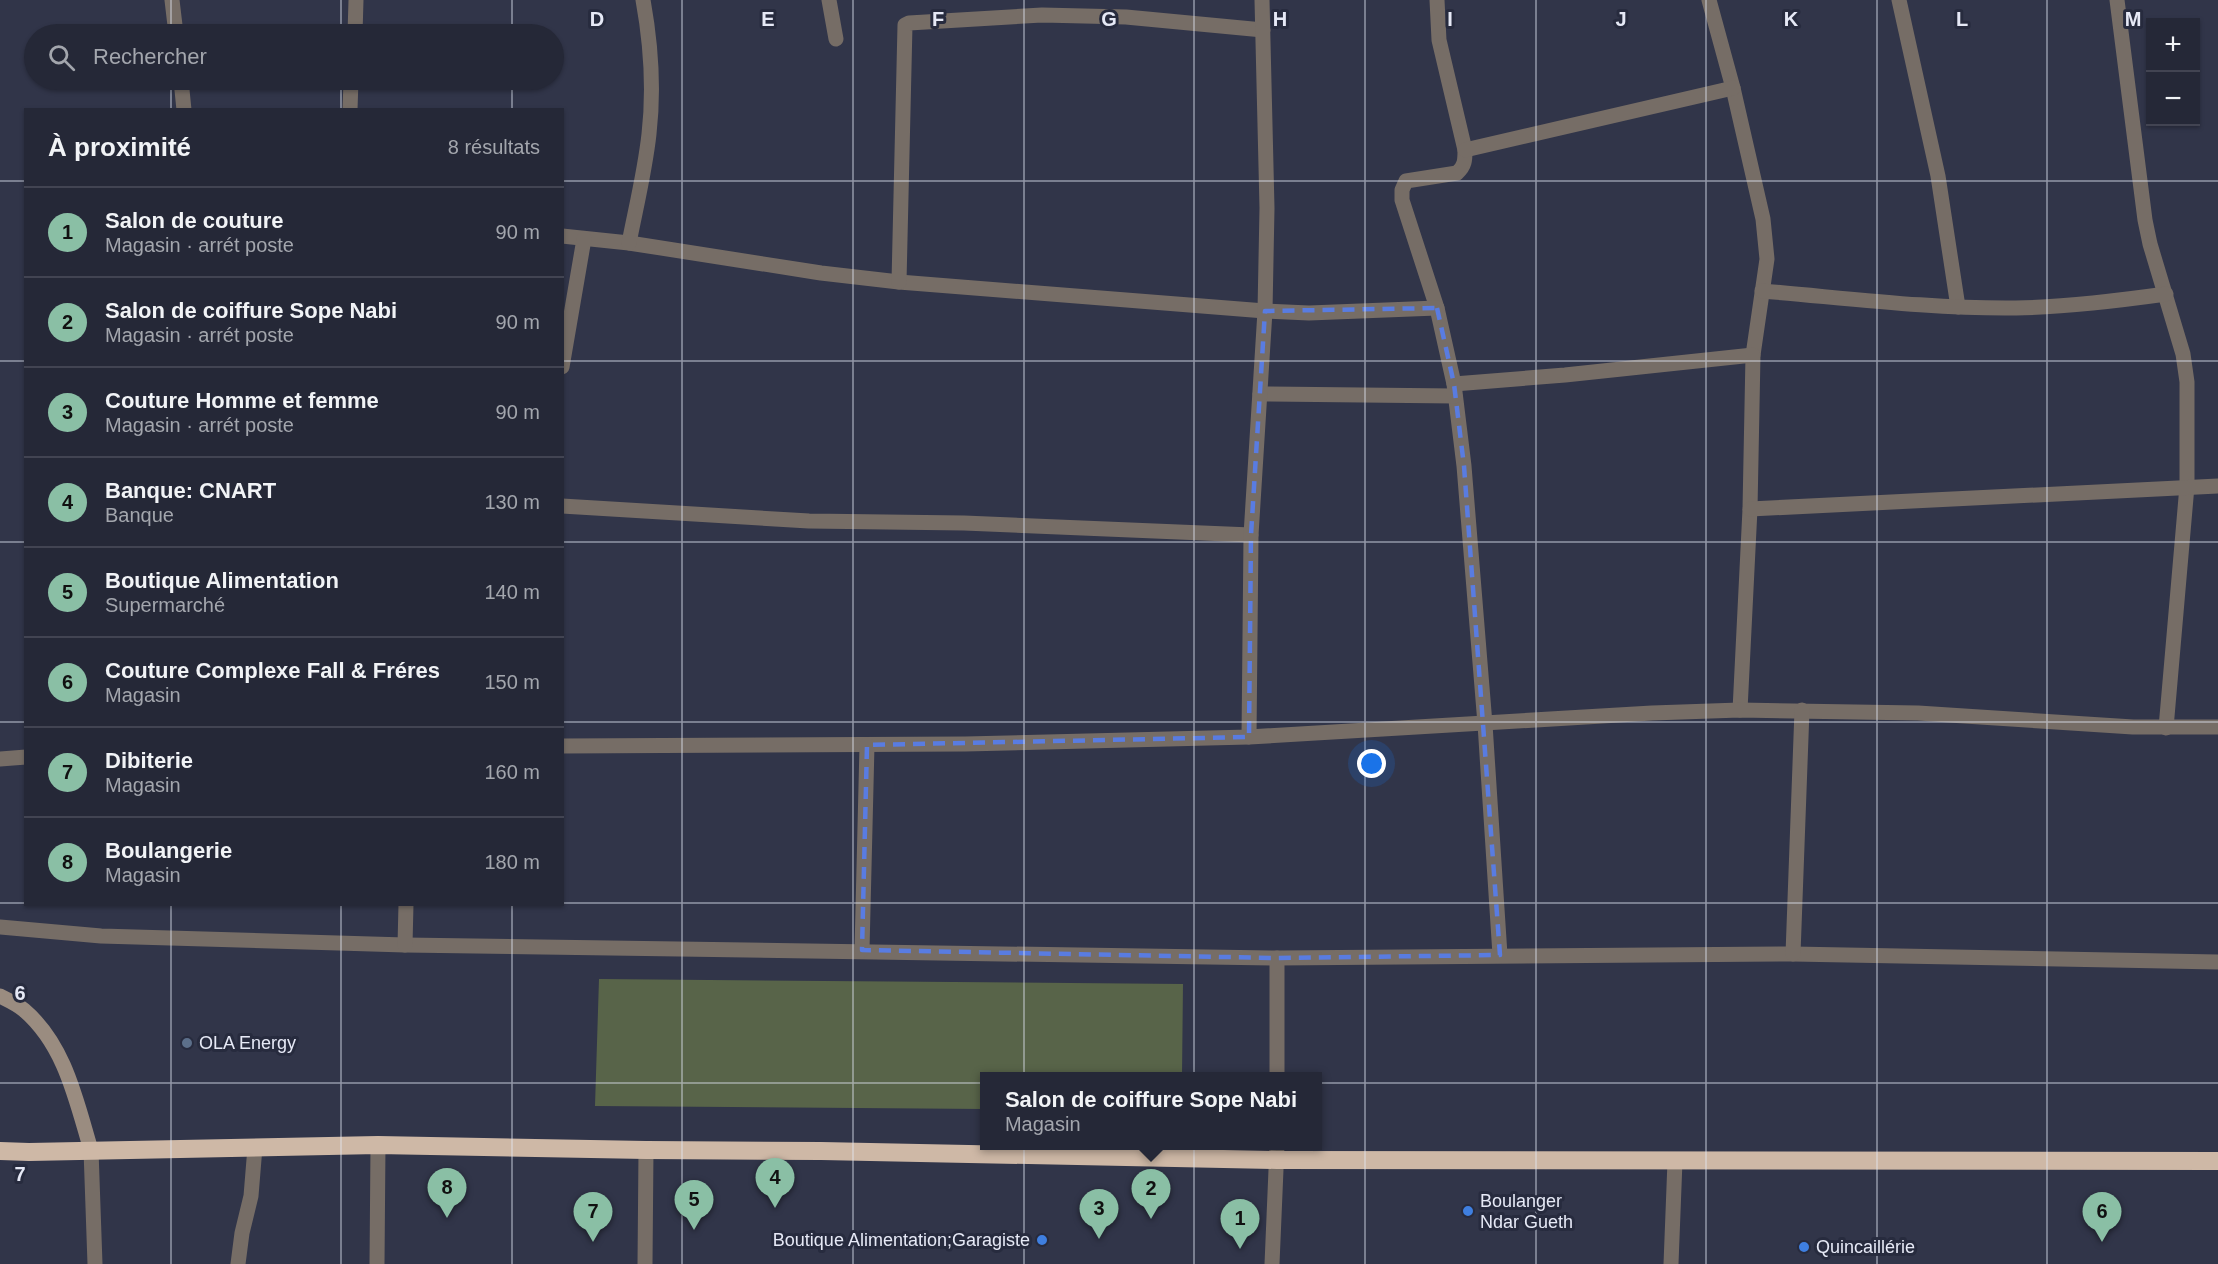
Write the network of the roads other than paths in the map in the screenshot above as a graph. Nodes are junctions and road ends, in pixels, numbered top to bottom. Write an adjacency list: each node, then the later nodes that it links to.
1 (172, 0): 10 (street)
2 (356, 0): 11 (street)
3 (643, 0): 22 (street)
4 (829, 0): 13 (street)
5 (1262, 0): 12 (street)
6 (1437, 0): 19 (street)
7 (1709, 0): 14 (street)
8 (1899, 0): 26 (street)
9 (2117, 0): 25 (street)
10 (175, 24)
11 (355, 24)
12 (1263, 30): 23 (street); 28 (street)
13 (836, 39)
14 (1733, 88): 19 (street); 24 (street)
15 (182, 90): 17 (street)
16 (351, 90): 18 (street)
17 (184, 108)
18 (350, 108)
19 (1466, 150): 27 (street)
20 (564, 236): 21 (street)
21 (584, 239): 22 (street); 29 (street)
22 (629, 243): 23 (street)
23 (899, 282): 28 (street)
24 (1762, 291): 26 (street); 30 (street)
25 (2166, 294): 26 (street); 33 (street)
26 (1958, 307)
27 (1437, 308): 28 (street); 31 (street)
28 (1265, 312): 32 (street)
29 (564, 355)
30 (1753, 355): 31 (street); 36 (street)
31 (1454, 390): 32 (street); 40 (street)
32 (1260, 394): 37 (street)
33 (2187, 486): 34 (street); 36 (street); 42 (street)
34 (2218, 486)
35 (564, 506): 37 (street)
36 (1750, 509): 38 (street)
37 (1251, 535): 43 (street)
38 (1740, 710): 39 (street); 40 (street)
39 (1802, 710): 42 (street); 52 (street)
40 (1485, 724): 43 (street); 53 (street)
41 (2218, 727): 42 (street)
42 (2166, 728)
43 (1249, 736): 44 (street)
44 (867, 745): 45 (street); 51 (street)
45 (564, 746)
46 (24, 757): 47 (street)
47 (0, 759)
48 (406, 906): 50 (street)
49 (0, 927): 50 (street)
50 (405, 945): 51 (street)
51 (862, 951): 54 (street)
52 (1792, 954): 53 (street); 55 (street)
53 (1500, 955): 54 (street)
54 (1277, 958): 57 (street)
55 (2218, 963)
56 (0, 996): 60 (street)
57 (1277, 1072)
58 (378, 1145): 59 (highway); 61 (highway); 68 (street)
59 (255, 1147): 60 (highway); 67 (street)
60 (91, 1150): 62 (highway); 66 (street)
61 (646, 1150): 63 (highway); 69 (street)
62 (0, 1151)
63 (1277, 1153): 64 (highway); 70 (street)
64 (1675, 1161): 65 (highway); 71 (street)
65 (2218, 1161)
66 (95, 1264)
67 (238, 1264)
68 (377, 1264)
69 (645, 1264)
70 (1272, 1264)
71 (1671, 1264)

